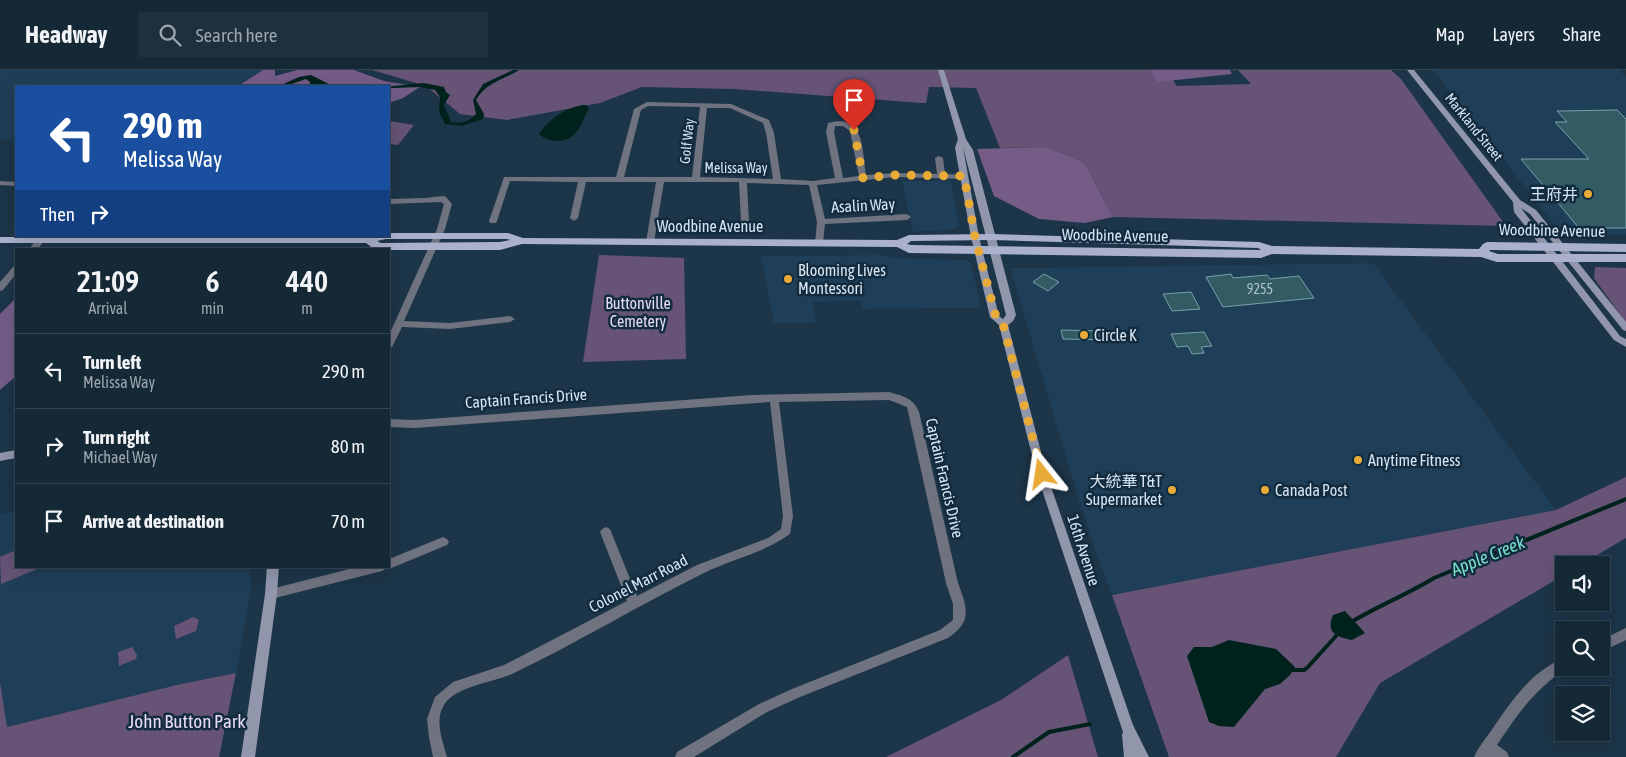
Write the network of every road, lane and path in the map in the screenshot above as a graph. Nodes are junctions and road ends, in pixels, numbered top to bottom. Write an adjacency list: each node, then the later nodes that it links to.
1 (941, 70): 4 (main road, 16th Avenue)
2 (1410, 70): 20 (main road, Markland Street)
3 (704, 105): 10 (street); 12 (street, Golf Way); 14 (street)
4 (962, 139): 7 (main road, 16th Avenue); 29 (main road, 16th Avenue)
5 (938, 158): 6 (street)
6 (941, 176): 7 (street, Melissa Way); 8 (street, Melissa Way)
7 (964, 176): 28 (main road, 16th Avenue)
8 (863, 178): 15 (street, Melissa Way); 15 (street)
9 (582, 180): 10 (street, Melissa Way); 21 (street); 23 (street, Melissa Way)
10 (620, 180): 11 (street, Melissa Way)
11 (660, 180): 12 (street, Melissa Way); 35 (street)
12 (696, 180): 13 (street, Melissa Way)
13 (743, 180): 14 (street, Melissa Way); 24 (street)
14 (777, 180): 16 (street, Melissa Way)
15 (839, 180): 16 (street, Melissa Way)
16 (813, 182): 25 (street)
17 (0, 183): 18 (street)
18 (15, 184)
19 (390, 201): 33 (street)
20 (1517, 202): 38 (main road, Markland Street); 39 (main road, Markland Street)
21 (574, 218)
22 (907, 218): 25 (street, Asalin Way)
23 (493, 221)
24 (745, 222)
25 (821, 222): 36 (street)
26 (390, 236): 33 (main road, Woodbine Avenue)
27 (379, 237): 32 (main road, Woodbine Avenue)
28 (975, 237): 29 (main road, Woodbine Avenue); 37 (main road, Woodbine Avenue); 41 (main road, 16th Avenue)
29 (992, 237): 42 (main road, 16th Avenue); 43 (main road, Woodbine Avenue)
30 (280, 238): 32 (main road, Woodbine Avenue); 34 (main road, Woodbine Avenue)
31 (0, 240): 34 (main road, Woodbine Avenue)
32 (368, 240): 33 (main road, Woodbine Avenue)
33 (435, 241): 35 (main road, Woodbine Avenue); 51 (street)
34 (39, 242)
35 (650, 242): 36 (main road, Woodbine Avenue)
36 (819, 242): 37 (main road, Woodbine Avenue)
37 (899, 244): 41 (main road, Woodbine Avenue)
38 (1545, 246): 39 (main road, Woodbine Avenue); 44 (main road, Woodbine Avenue); 45 (main road, Markland Street)
39 (1560, 246): 40 (main road, Woodbine Avenue); 46 (main road, Markland Street)
40 (1626, 248)
41 (978, 249): 42 (main road, Woodbine Avenue); 52 (main road, 16th Avenue)
42 (994, 249): 43 (main road, Woodbine Avenue); 52 (main road, 16th Avenue)
43 (1272, 250): 44 (main road, Woodbine Avenue)
44 (1482, 253): 45 (main road, Woodbine Avenue)
45 (1554, 258): 46 (main road, Woodbine Avenue); 55 (main road, Markland Street)
46 (1570, 258): 47 (main road, Woodbine Avenue); 53 (main road, Markland Street)
47 (1626, 258)
48 (15, 270): 49 (street)
49 (0, 288)
50 (510, 319): 51 (street)
51 (399, 324): 54 (street)
52 (1003, 324): 70 (main road, 16th Avenue)
53 (1626, 328)
54 (390, 343)
55 (1626, 344)
56 (774, 398): 57 (street, Captain Francis Drive); 66 (street, Colonel Marr Road); 74 (street, Captain Francis Drive)
57 (390, 424)
58 (15, 454): 59 (main road)
59 (0, 457)
60 (606, 532): 66 (street)
61 (443, 542): 62 (street)
62 (390, 564)
63 (272, 568): 65 (main road)
64 (374, 568): 65 (street)
65 (271, 594): 72 (main road)
66 (634, 603): 73 (street, Colonel Marr Road)
67 (1624, 637): 68 (street)
68 (1610, 642)
69 (1555, 669): 71 (street)
70 (1127, 727): 75 (main road, 16th Avenue); 76 (main road, 16th Avenue)
71 (1485, 752): 77 (street)
72 (248, 757)
73 (440, 757)
74 (682, 757)
75 (1131, 757)
76 (1142, 757)
77 (1502, 757)

